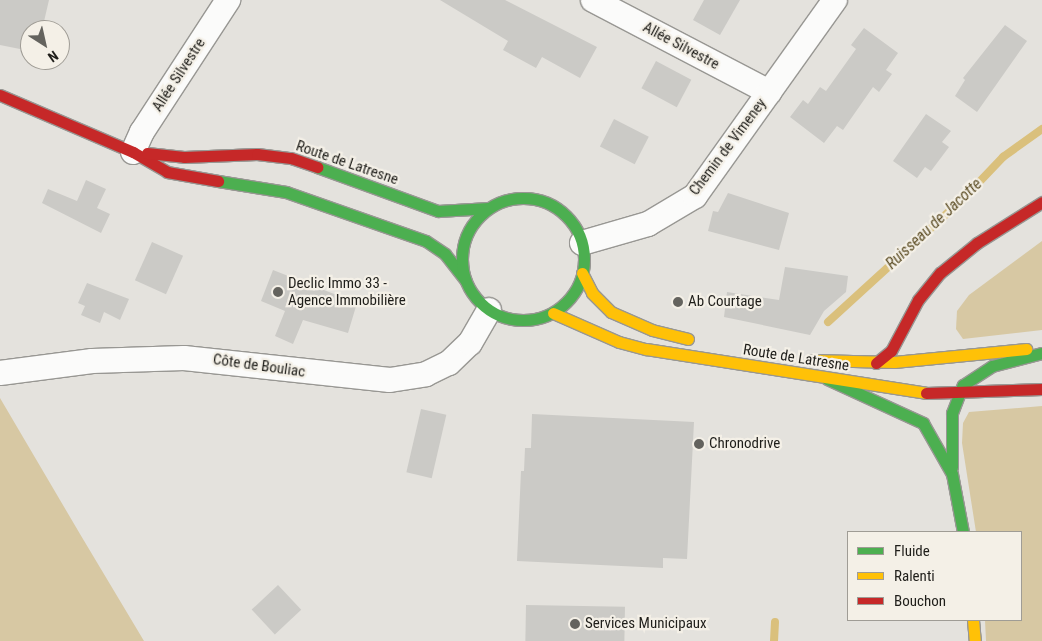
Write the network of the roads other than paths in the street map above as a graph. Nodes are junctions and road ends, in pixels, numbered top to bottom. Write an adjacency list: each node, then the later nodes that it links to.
1 (228, 0): 6 (street, Allée Silvestre)
2 (593, 0): 4 (street, Allée Silvestre)
3 (835, 0): 4 (street, Chemin de Vimeney)
4 (769, 92): 11 (street, Chemin de Vimeney)
5 (0, 95): 6 (main road, Route de Latresne)
6 (133, 152): 7 (main road, Route de Latresne); 8 (main road, Route de Latresne)
7 (238, 154): 8 (street); 10 (main road, Route de Latresne)
8 (236, 184): 13 (main road, Route de Latresne)
9 (1042, 202): 20 (main road)
10 (489, 208): 11 (main road); 13 (main road)
11 (582, 243): 12 (main road)
12 (582, 273): 15 (main road); 16 (main road)
13 (466, 280): 14 (main road)
14 (489, 310): 15 (main road); 21 (street, Côte de Bouliac)
15 (553, 313): 22 (main road, Route de Latresne)
16 (697, 341)
17 (1042, 348): 20 (main road, Route de Latresne)
18 (1042, 353): 24 (main road)
19 (800, 359): 20 (main road, Route de Latresne)
20 (876, 363)
21 (0, 373)
22 (827, 379): 24 (main road, Route de Latresne); 25 (main road)
23 (1042, 389): 24 (main road, Route de Latresne)
24 (958, 394): 25 (main road)
25 (952, 474): 26 (main road)
26 (963, 531)
27 (973, 621): 28 (main road)
28 (975, 641)

